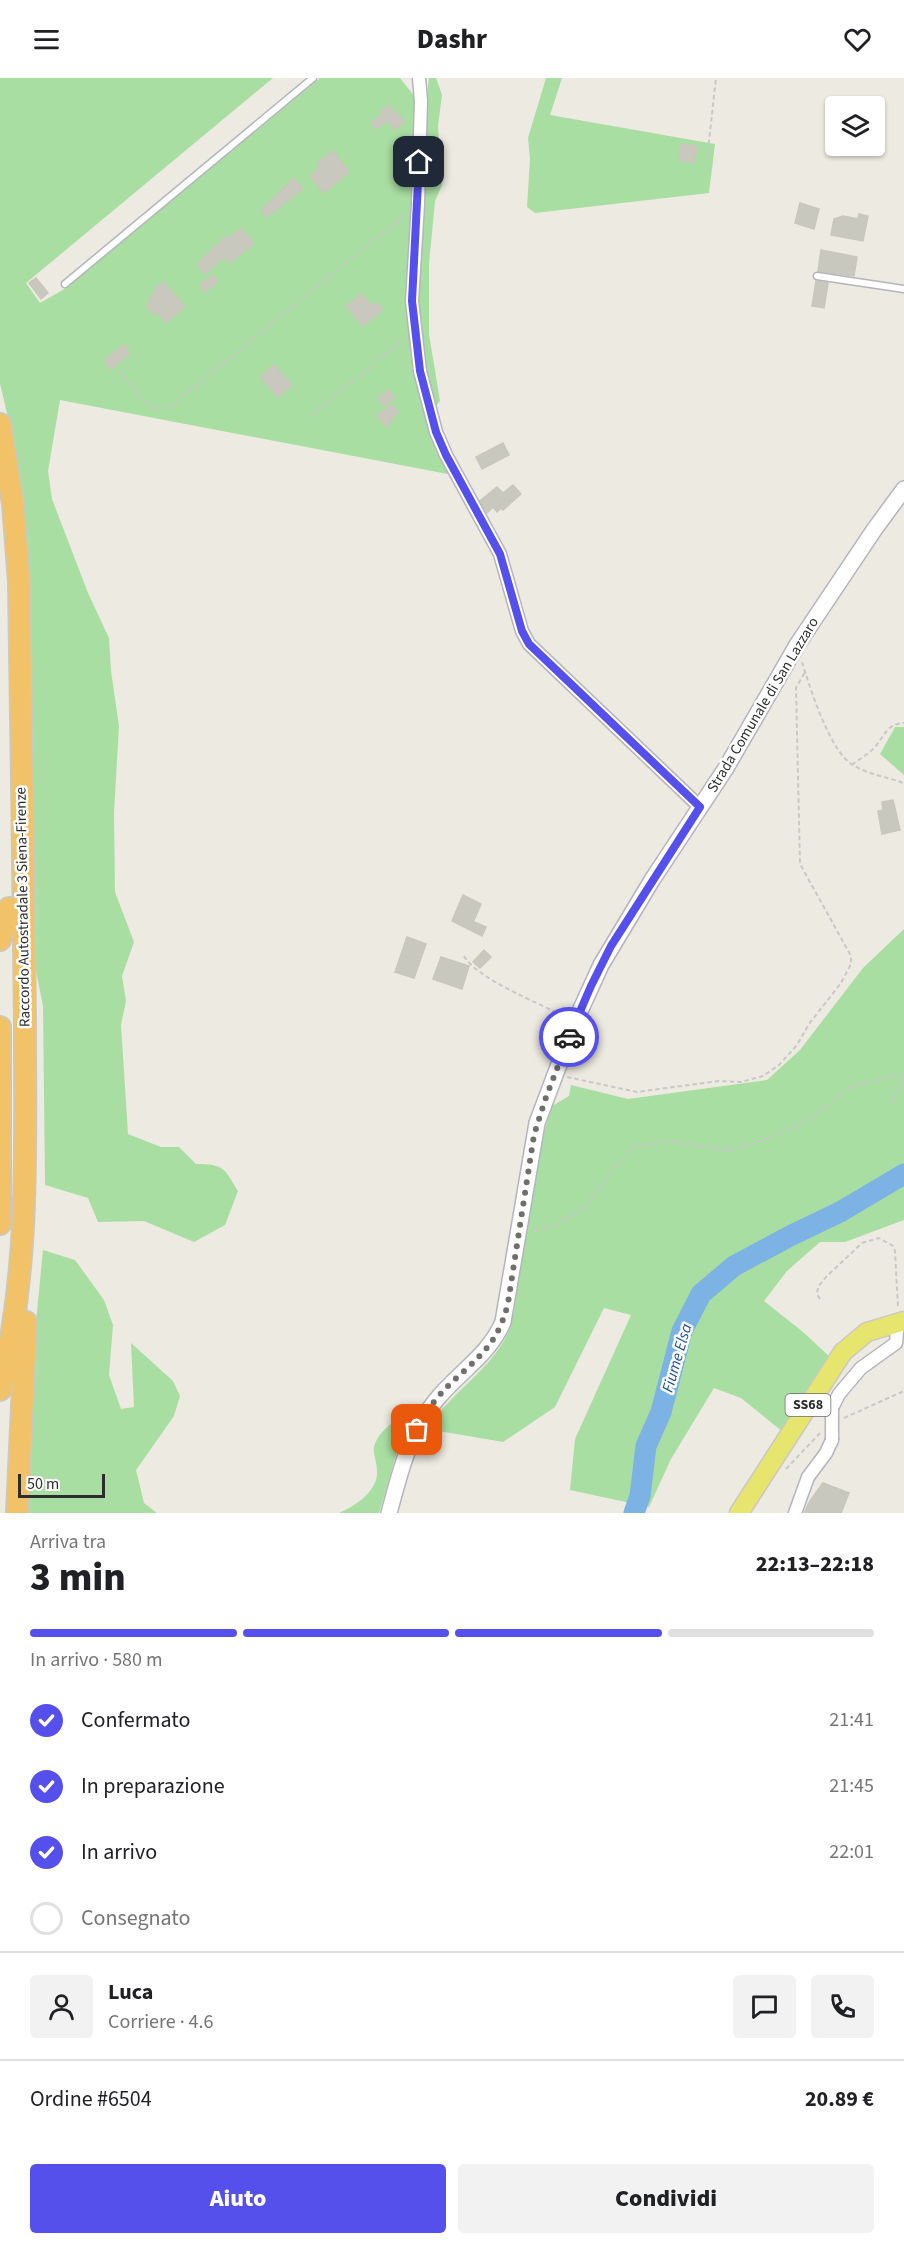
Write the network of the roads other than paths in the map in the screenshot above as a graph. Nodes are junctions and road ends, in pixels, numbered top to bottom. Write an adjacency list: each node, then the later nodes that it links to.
1 (313, 78): 4 (lane)
2 (419, 78): 9 (street)
3 (817, 276): 5 (lane)
4 (65, 284)
5 (904, 289)
6 (0, 424): 12 (highway, Raccordo Autostradale 3 Siena-Firenze)
7 (904, 489): 9 (street, Strada Comunale di San Lazzaro)
8 (0, 515): 10 (highway, Raccordo Autostradale 3 Siena-Firenze)
9 (700, 807): 19 (street, Strada Comunale di San Lazzaro)
10 (9, 908): 11 (highway); 16 (highway, Raccordo Autostradale 3 Siena-Firenze)
11 (0, 940)
12 (24, 975): 17 (highway, Raccordo Autostradale 3 Siena-Firenze); 18 (highway)
13 (0, 1027): 14 (highway)
14 (0, 1224)
15 (901, 1321): 20 (main road, SS68); 21 (street, bridge)
16 (0, 1327)
17 (0, 1390)
18 (17, 1513)
19 (389, 1513)
20 (739, 1513)
21 (795, 1513)

